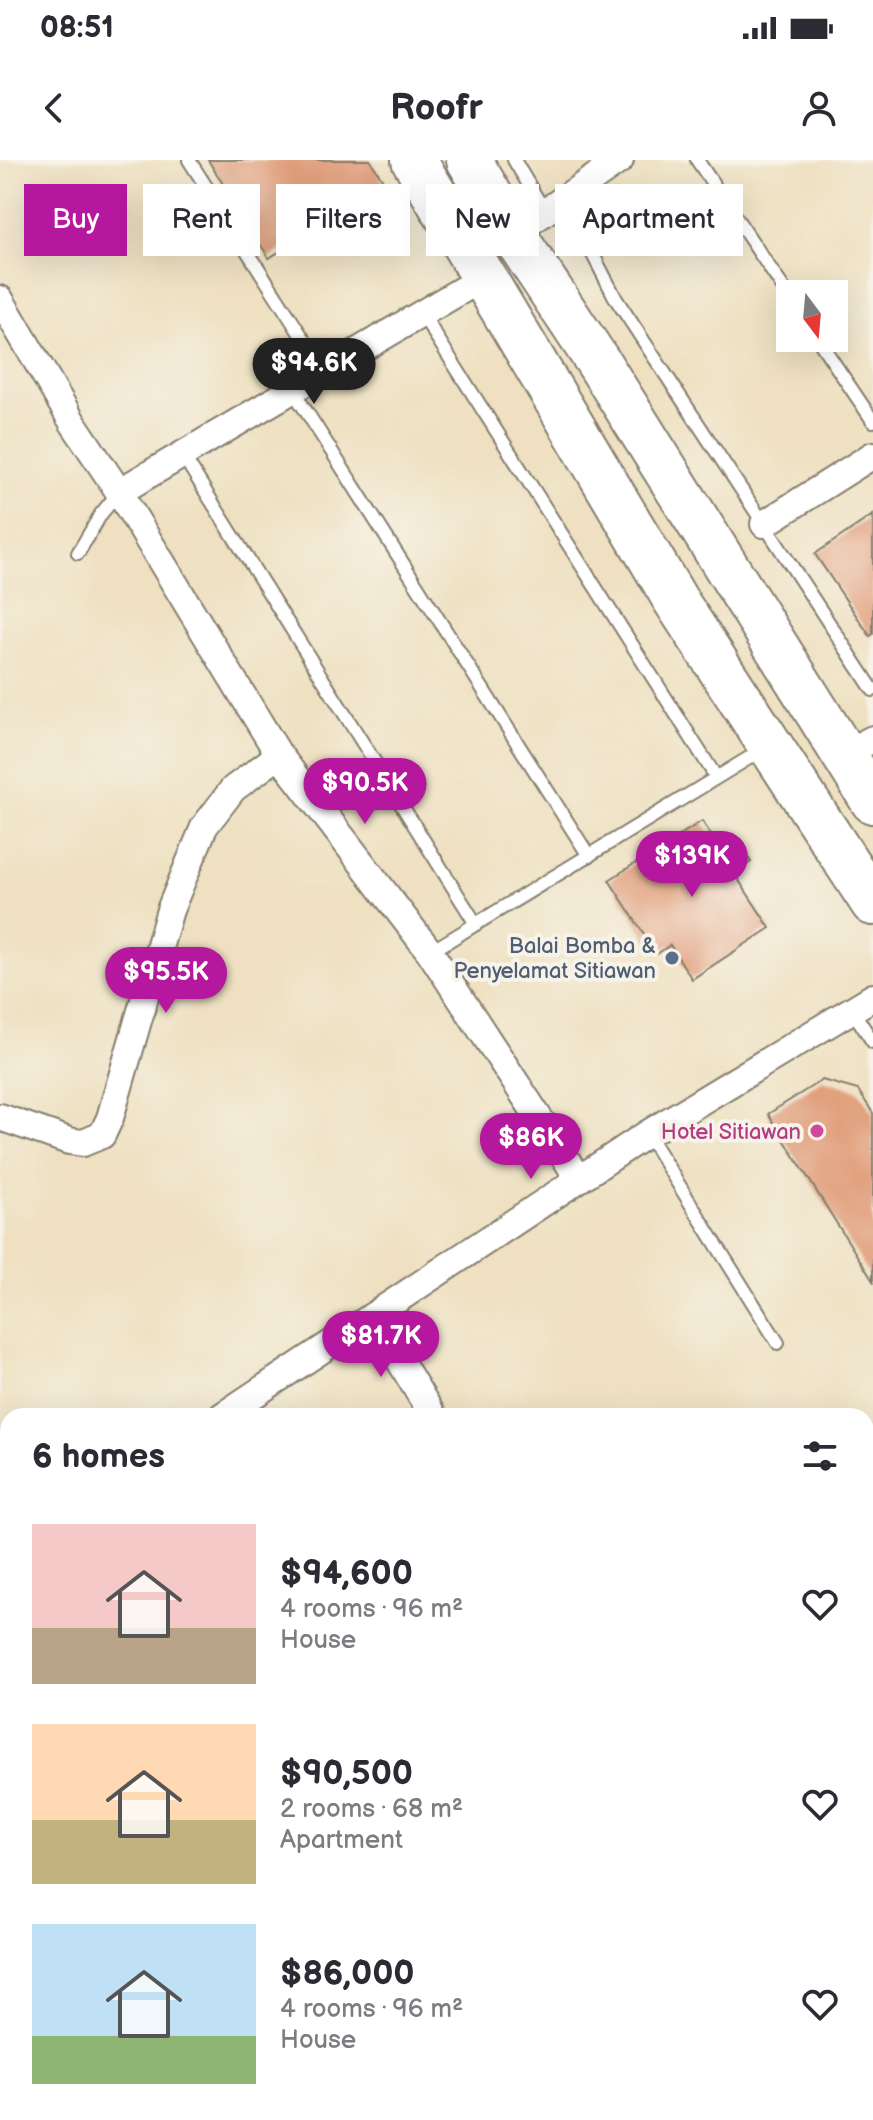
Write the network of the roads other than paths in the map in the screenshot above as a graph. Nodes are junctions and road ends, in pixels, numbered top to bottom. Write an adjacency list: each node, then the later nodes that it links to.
1 (189, 160): 17 (lane)
2 (414, 160): 12 (highway)
3 (469, 160): 8 (highway)
4 (514, 160): 9 (lane)
5 (620, 160): 7 (street)
6 (697, 160): 13 (lane)
7 (587, 183): 10 (street); 23 (lane)
8 (492, 184)
9 (520, 184)
10 (539, 216)
11 (539, 242): 27 (highway)
12 (484, 277): 15 (street); 26 (highway)
13 (778, 280)
14 (0, 299): 22 (street)
15 (422, 314): 17 (street); 29 (lane)
16 (826, 352): 19 (lane)
17 (324, 371): 18 (street)
18 (292, 389): 20 (street); 31 (lane)
19 (873, 421)
20 (182, 454): 22 (street); 33 (lane)
21 (873, 455): 23 (street)
22 (119, 492): 24 (lane); 28 (street)
23 (764, 524): 25 (lane)
24 (78, 553)
25 (873, 690)
26 (770, 745): 29 (lane); 32 (highway)
27 (858, 747): 30 (highway)
28 (279, 755): 34 (street); 37 (street)
29 (716, 777): 31 (lane)
30 (873, 801)
31 (589, 856): 33 (lane)
32 (873, 903)
33 (476, 924): 34 (lane)
34 (430, 952): 39 (street)
35 (862, 1004): 36 (lane); 38 (street)
36 (873, 1042)
37 (0, 1117)
38 (647, 1134): 39 (street); 41 (lane)
39 (579, 1179): 40 (street)
40 (373, 1316): 42 (street); 43 (street)
41 (778, 1343)
42 (234, 1408)
43 (428, 1408)

